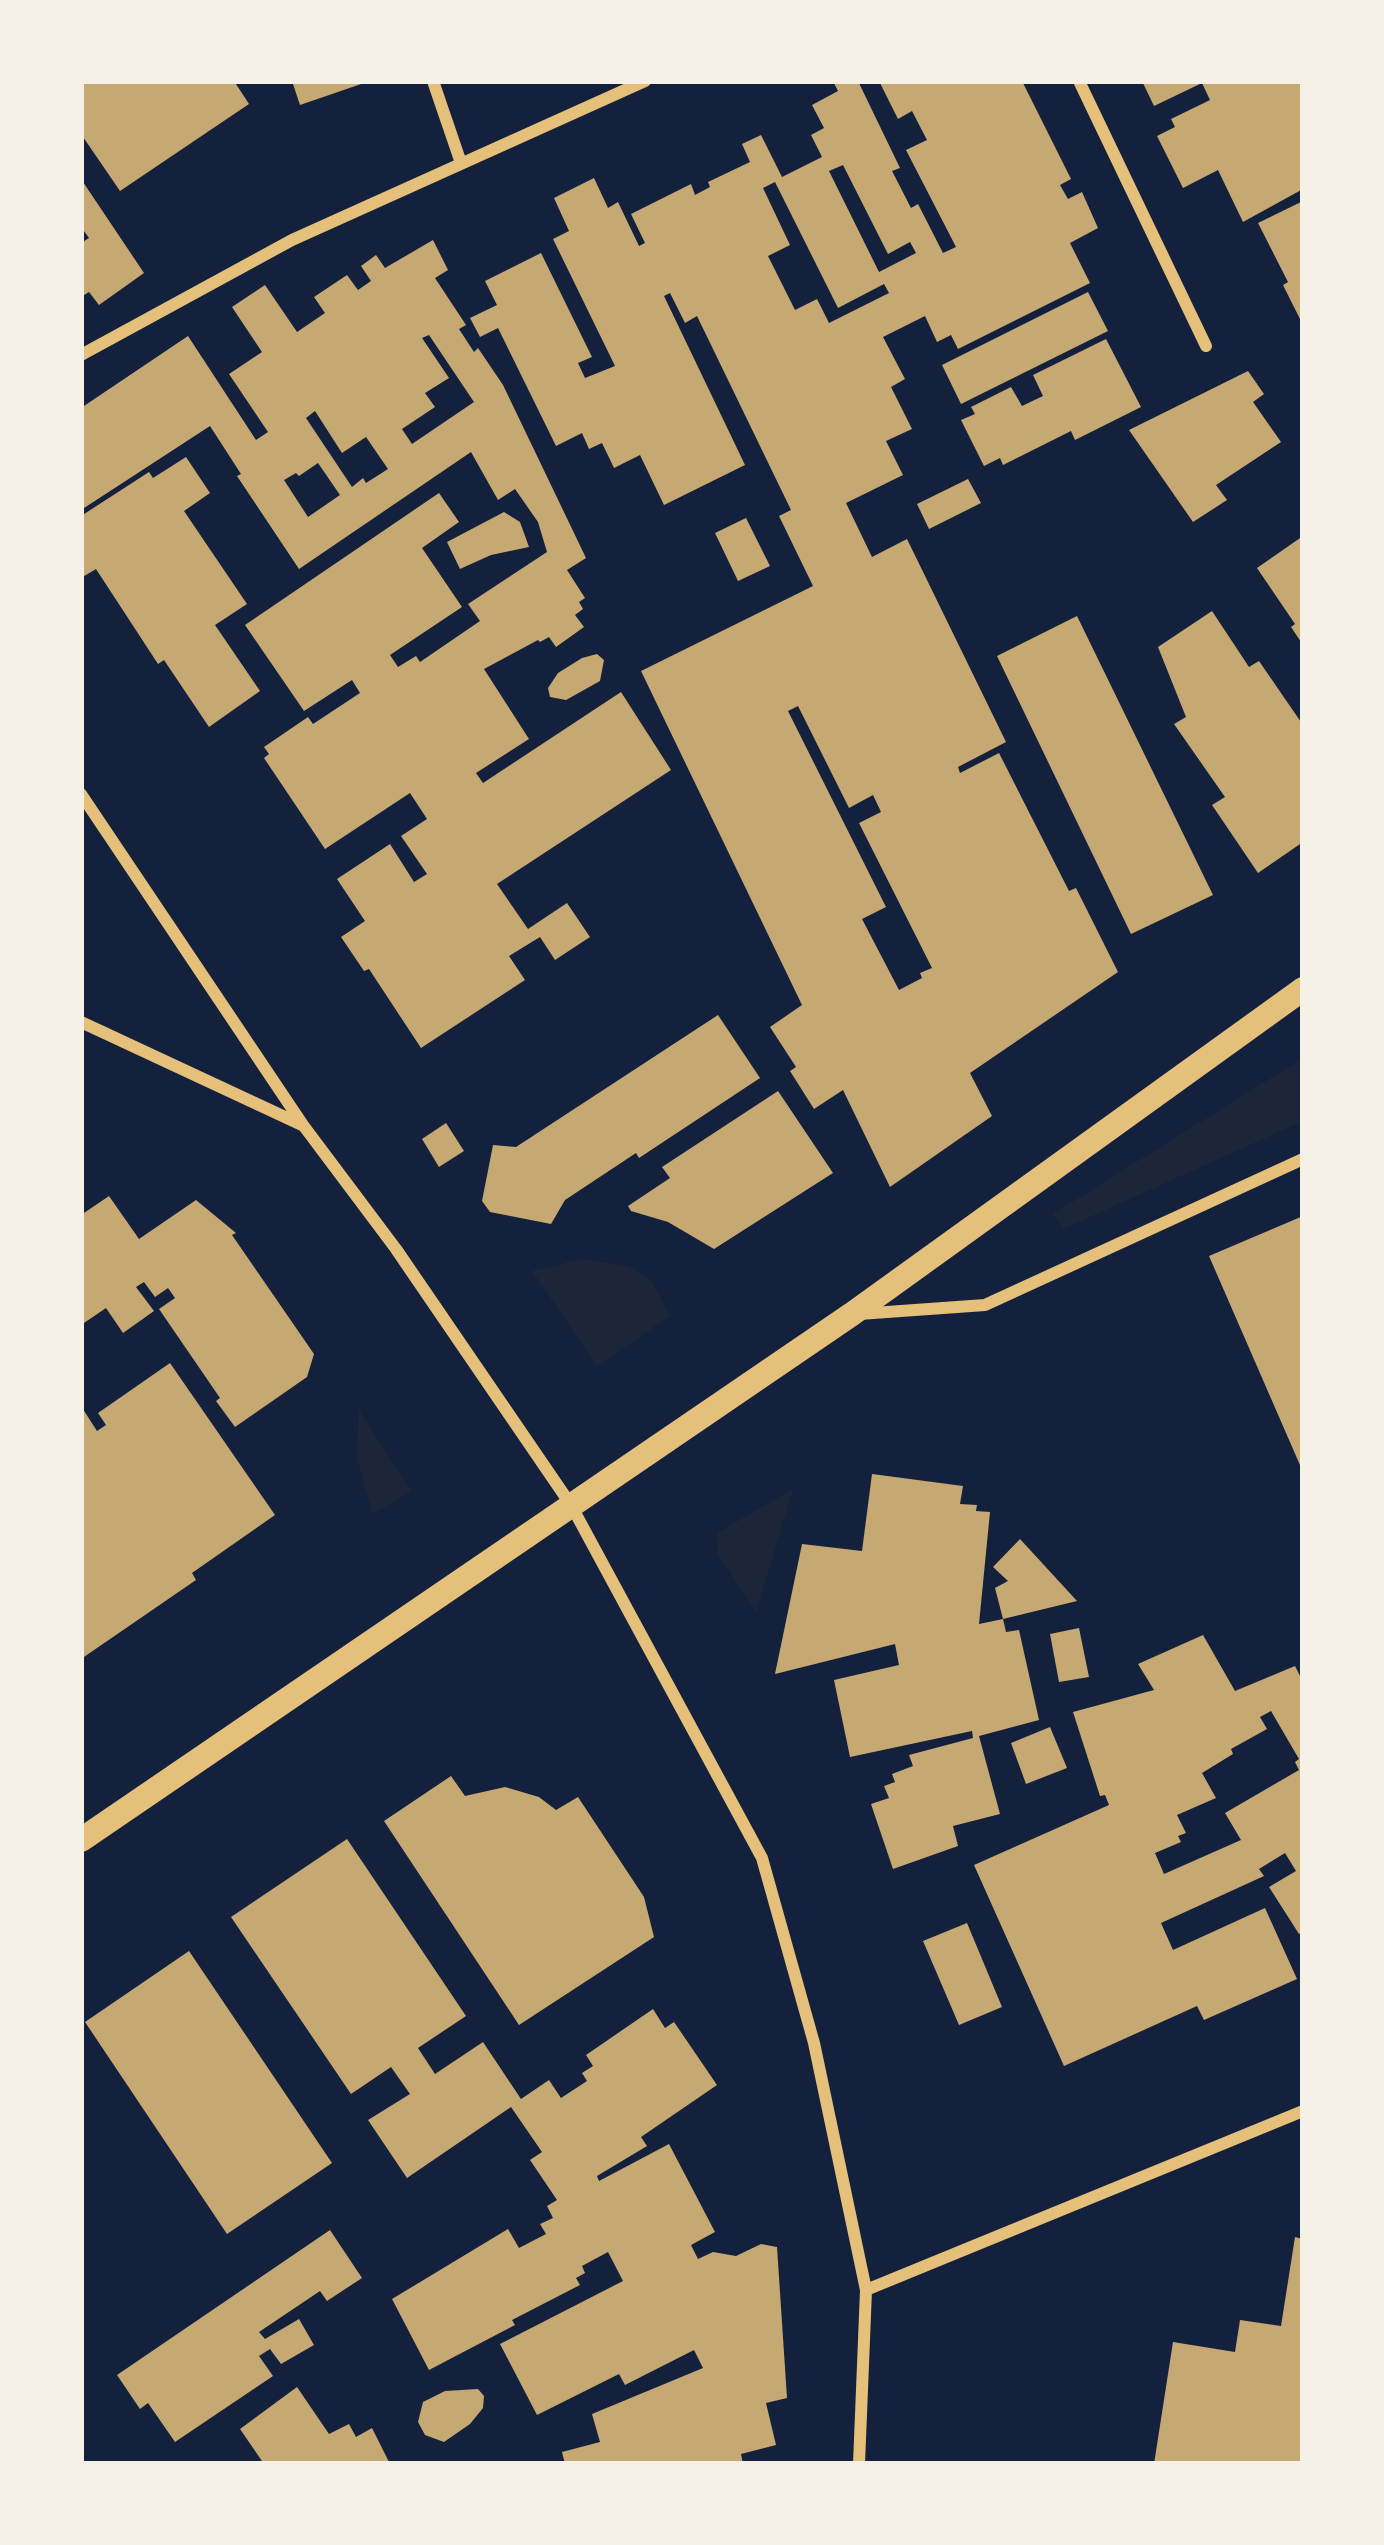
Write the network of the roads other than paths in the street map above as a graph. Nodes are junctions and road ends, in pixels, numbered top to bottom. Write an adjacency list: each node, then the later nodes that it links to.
1 (433, 81): 4 (street)
2 (645, 81): 4 (street)
3 (1079, 81): 5 (street)
4 (461, 163): 6 (street)
5 (1206, 346)
6 (81, 355)
7 (81, 794): 10 (street)
8 (1303, 989): 12 (main road)
9 (81, 1022): 10 (street)
10 (303, 1125): 13 (street)
11 (1303, 1159): 12 (street)
12 (852, 1314): 13 (main road)
13 (571, 1505): 14 (main road); 16 (street)
14 (81, 1840)
15 (1303, 2110): 16 (street)
16 (866, 2290): 17 (street)
17 (860, 2464)

